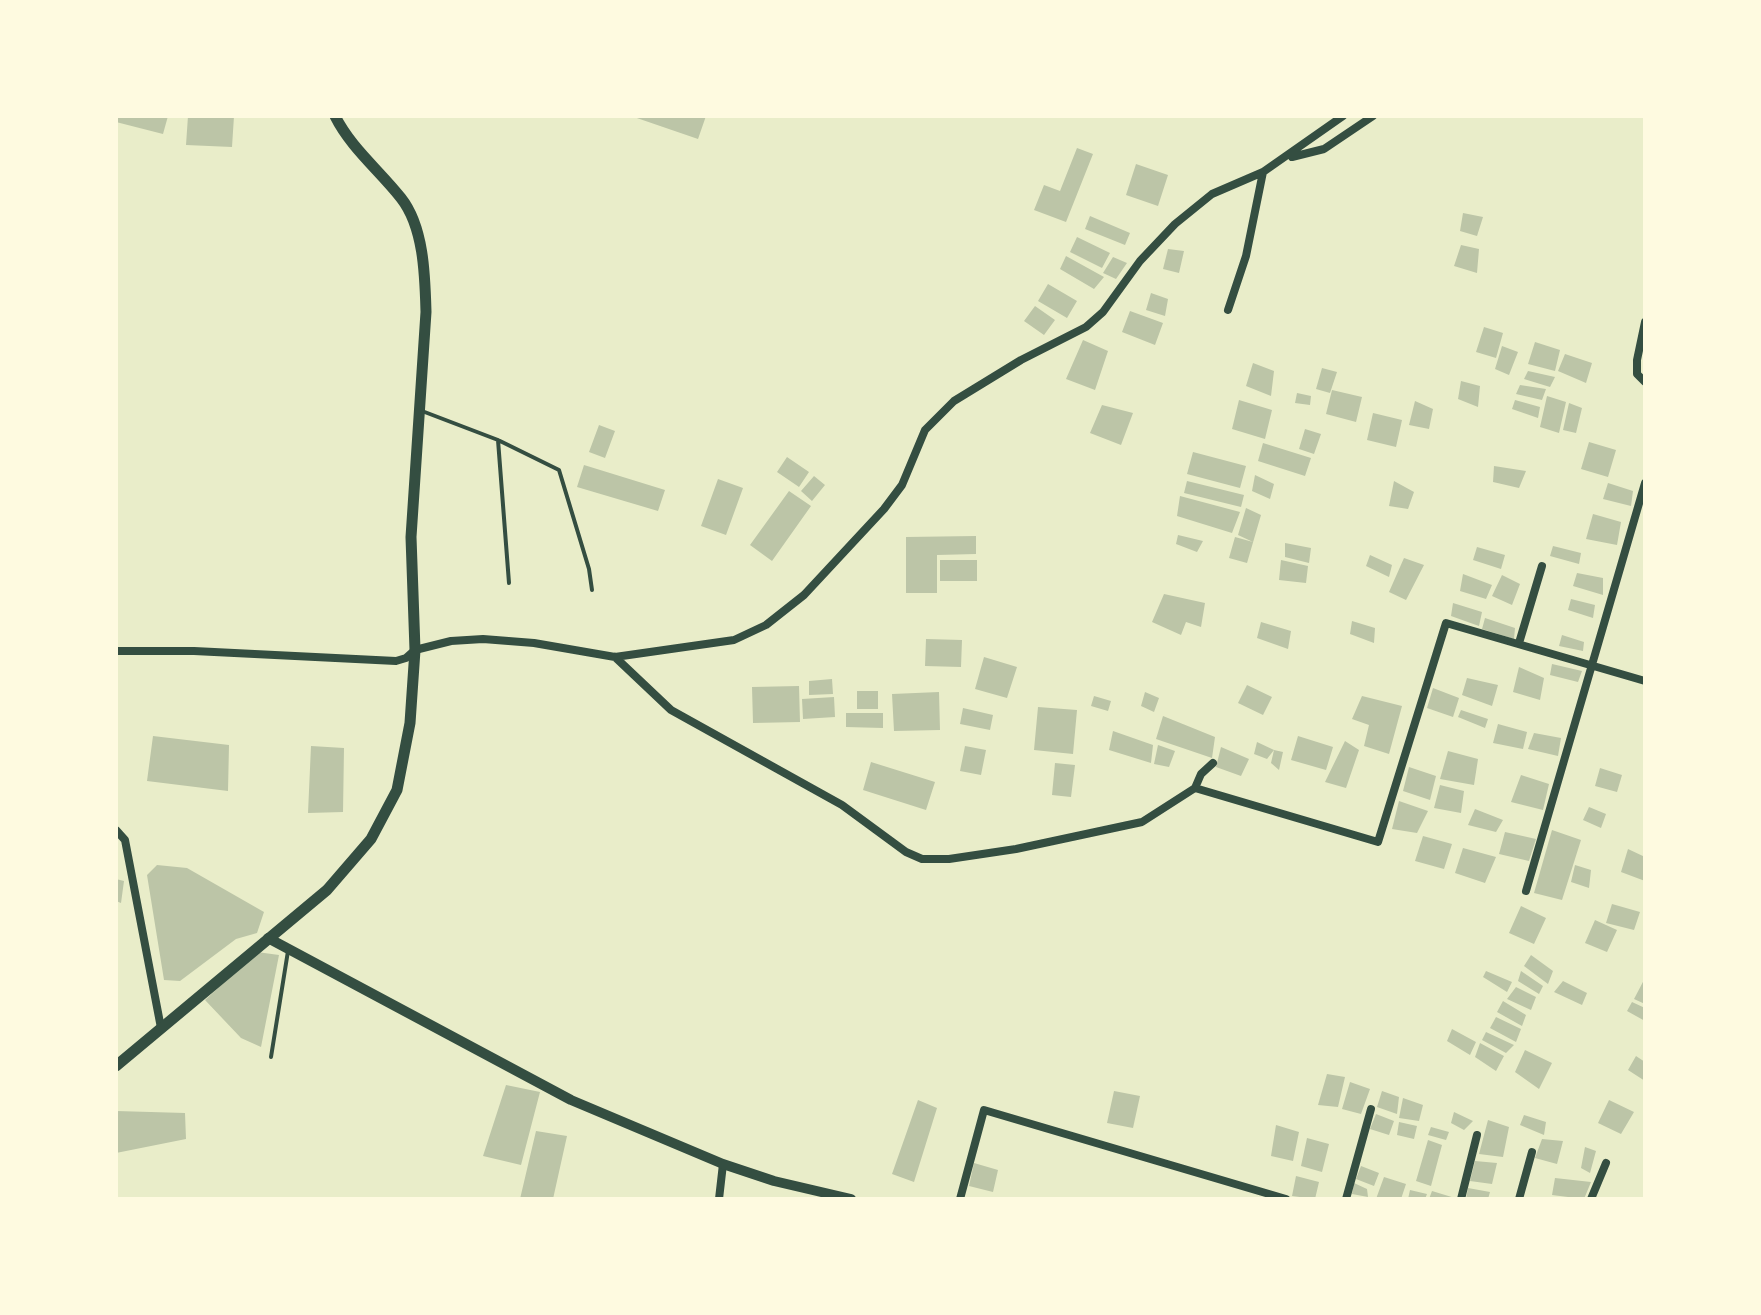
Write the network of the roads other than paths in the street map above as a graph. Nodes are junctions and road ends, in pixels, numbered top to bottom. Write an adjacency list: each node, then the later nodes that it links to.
1 (335, 116): 9 (main road)
2 (1343, 116): 4 (street)
3 (1373, 116): 4 (street)
4 (1283, 160): 5 (street)
5 (1263, 172): 6 (street); 18 (street)
6 (1228, 310)
7 (1645, 322): 8 (street)
8 (1645, 382)
9 (420, 411): 10 (lane); 16 (main road)
10 (498, 440): 13 (lane); 14 (lane)
11 (1645, 483): 19 (street)
12 (1542, 566): 15 (street)
13 (509, 583)
14 (592, 590)
15 (1519, 643): 19 (street); 22 (street)
16 (415, 650): 17 (street); 18 (street); 25 (main road)
17 (116, 651)
18 (615, 657): 22 (street)
19 (1593, 666): 20 (street); 24 (street)
20 (1645, 681)
21 (1213, 763): 22 (street)
22 (1195, 788)
23 (116, 830): 27 (street)
24 (1526, 891)
25 (268, 938): 26 (street); 27 (main road)
26 (288, 949): 28 (lane); 34 (street)
27 (161, 1028): 29 (main road)
28 (271, 1057)
29 (116, 1066)
30 (1371, 1109): 41 (street)
31 (1477, 1135): 42 (street)
32 (1532, 1152): 43 (street)
33 (1606, 1163): 44 (street)
34 (723, 1164): 35 (street); 36 (street)
35 (719, 1199)
36 (851, 1199)
37 (960, 1199): 40 (street)
38 (1063, 1199): 39 (lane)
39 (1073, 1199)
40 (1286, 1199)
41 (1346, 1199)
42 (1461, 1199)
43 (1519, 1199)
44 (1591, 1199)

